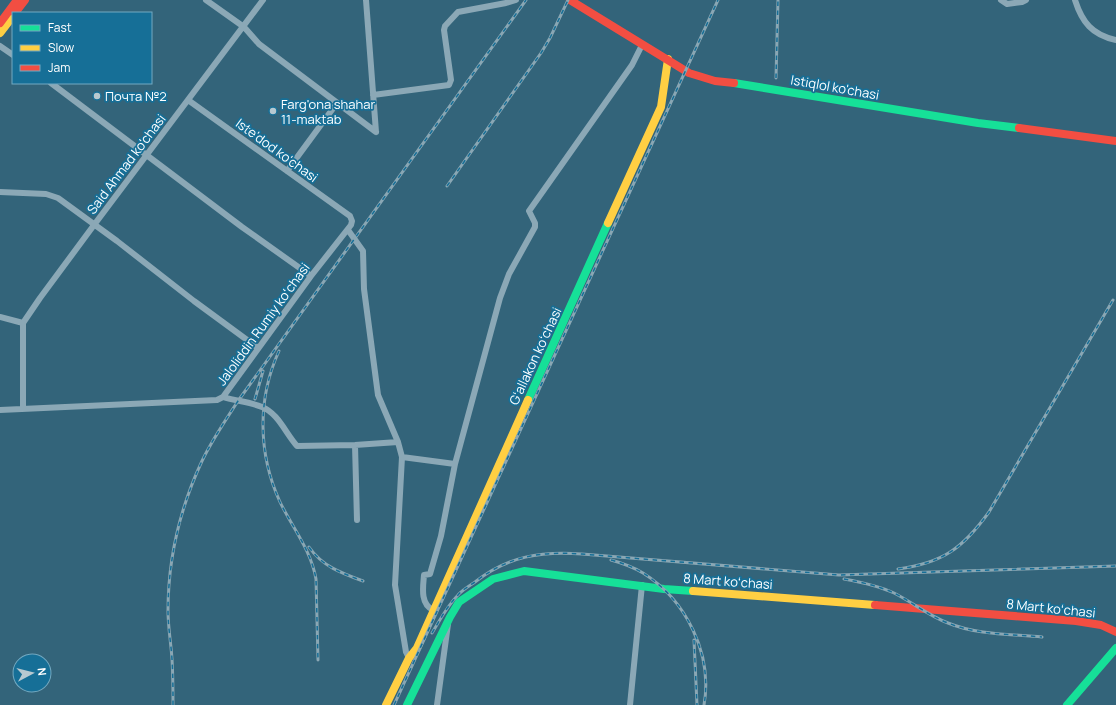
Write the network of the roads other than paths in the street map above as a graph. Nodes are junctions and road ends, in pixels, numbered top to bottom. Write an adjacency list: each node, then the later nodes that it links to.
1 (17, 0): 14 (street)
2 (25, 0): 12 (street)
3 (206, 0): 15 (street)
4 (264, 0): 15 (street, Said Ahmad ko'chasi)
5 (366, 0): 23 (street)
6 (516, 0): 23 (street)
7 (570, 0): 11 (street, Istiqlol ko'chasi)
8 (1001, 0): 9 (street)
9 (1026, 0)
10 (1074, 0): 17 (street)
11 (580, 3): 18 (street, Istiqlol ko'chasi)
12 (16, 12)
13 (12, 17): 16 (street)
14 (0, 23)
15 (244, 27): 24 (street, Said Ahmad ko'chasi); 25 (street)
16 (0, 33)
17 (1116, 40)
18 (642, 45): 21 (street, Istiqlol ko'chasi); 43 (street)
19 (0, 46): 20 (street)
20 (12, 54)
21 (668, 59): 26 (street, Istiqlol ko'chasi); 46 (street, Gʻallakon koʻchasi)
22 (52, 84): 27 (street)
23 (373, 95): 25 (street)
24 (188, 100): 27 (street, Said Ahmad ko'chasi); 28 (street, Iste'dod ko'chasi)
25 (337, 103): 28 (street)
26 (1116, 141)
27 (146, 155): 31 (street, Said Ahmad ko'chasi); 33 (street)
28 (287, 171): 30 (street, Iste'dod ko'chasi)
29 (0, 192): 31 (street)
30 (352, 218): 32 (street, Jaloliddin Rumiy koʻchasi)
31 (94, 225): 35 (street, Said Ahmad ko'chasi); 36 (street)
32 (348, 230): 33 (street, Jaloliddin Rumiy koʻchasi); 40 (street)
33 (311, 276): 36 (street, Jaloliddin Rumiy koʻchasi)
34 (0, 317): 35 (street)
35 (23, 323): 39 (street)
36 (258, 348): 37 (street, Jaloliddin Rumiy koʻchasi)
37 (223, 398): 39 (street, Jaloliddin Rumiy koʻchasi); 41 (street)
38 (0, 410): 39 (street, Jaloliddin Rumiy koʻchasi)
39 (23, 410)
40 (398, 442): 41 (street); 42 (street)
41 (355, 445): 44 (street)
42 (402, 457): 43 (street); 50 (street)
43 (454, 464): 46 (street)
44 (357, 520)
45 (642, 586): 47 (street, 8 Mart koʻchasi); 48 (street, 8 Mart koʻchasi); 54 (street)
46 (433, 610): 50 (street, Gʻallakon koʻchasi)
47 (448, 621): 52 (street, 8 Mart koʻchasi); 53 (street)
48 (1116, 632)
49 (1116, 648): 55 (street)
50 (409, 658): 51 (street, Gʻallakon koʻchasi)
51 (386, 705)
52 (407, 705)
53 (437, 705)
54 (630, 705)
55 (1067, 705)

